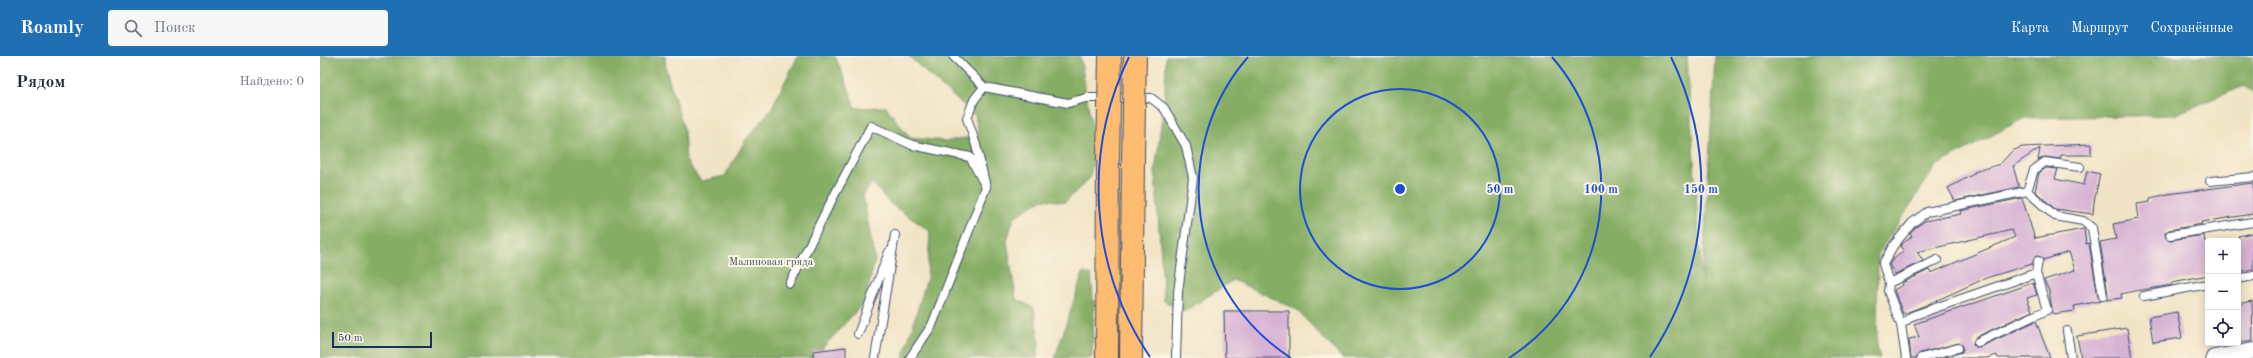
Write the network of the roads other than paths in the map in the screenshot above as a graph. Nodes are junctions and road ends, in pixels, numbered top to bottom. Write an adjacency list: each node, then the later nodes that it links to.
1 (953, 56): 4 (lane)
2 (1110, 56): 30 (main road, bridge)
3 (1135, 56): 31 (main road, bridge)
4 (984, 87): 8 (lane); 32 (lane)
5 (2080, 167): 9 (lane)
6 (2253, 177): 7 (lane)
7 (2210, 181)
8 (986, 187): 18 (lane); 29 (lane)
9 (2027, 191): 17 (lane); 20 (lane)
10 (2253, 222): 11 (lane)
11 (2170, 235)
12 (1937, 260): 17 (lane)
13 (2038, 261): 14 (lane)
14 (2036, 273): 22 (lane); 25 (lane)
15 (2253, 276): 16 (lane)
16 (2241, 278)
17 (1889, 283): 22 (lane)
18 (790, 284)
19 (2205, 285): 21 (lane)
20 (2104, 296)
21 (2144, 296)
22 (1901, 325): 33 (lane)
23 (2067, 331): 35 (lane)
24 (858, 334): 28 (lane)
25 (1978, 342)
26 (1958, 348): 34 (lane)
27 (2253, 351): 36 (street)
28 (875, 358)
29 (910, 358)
30 (1107, 358)
31 (1131, 358)
32 (1176, 358)
33 (1906, 358)
34 (1921, 358)
35 (2072, 358)
36 (2214, 358)

